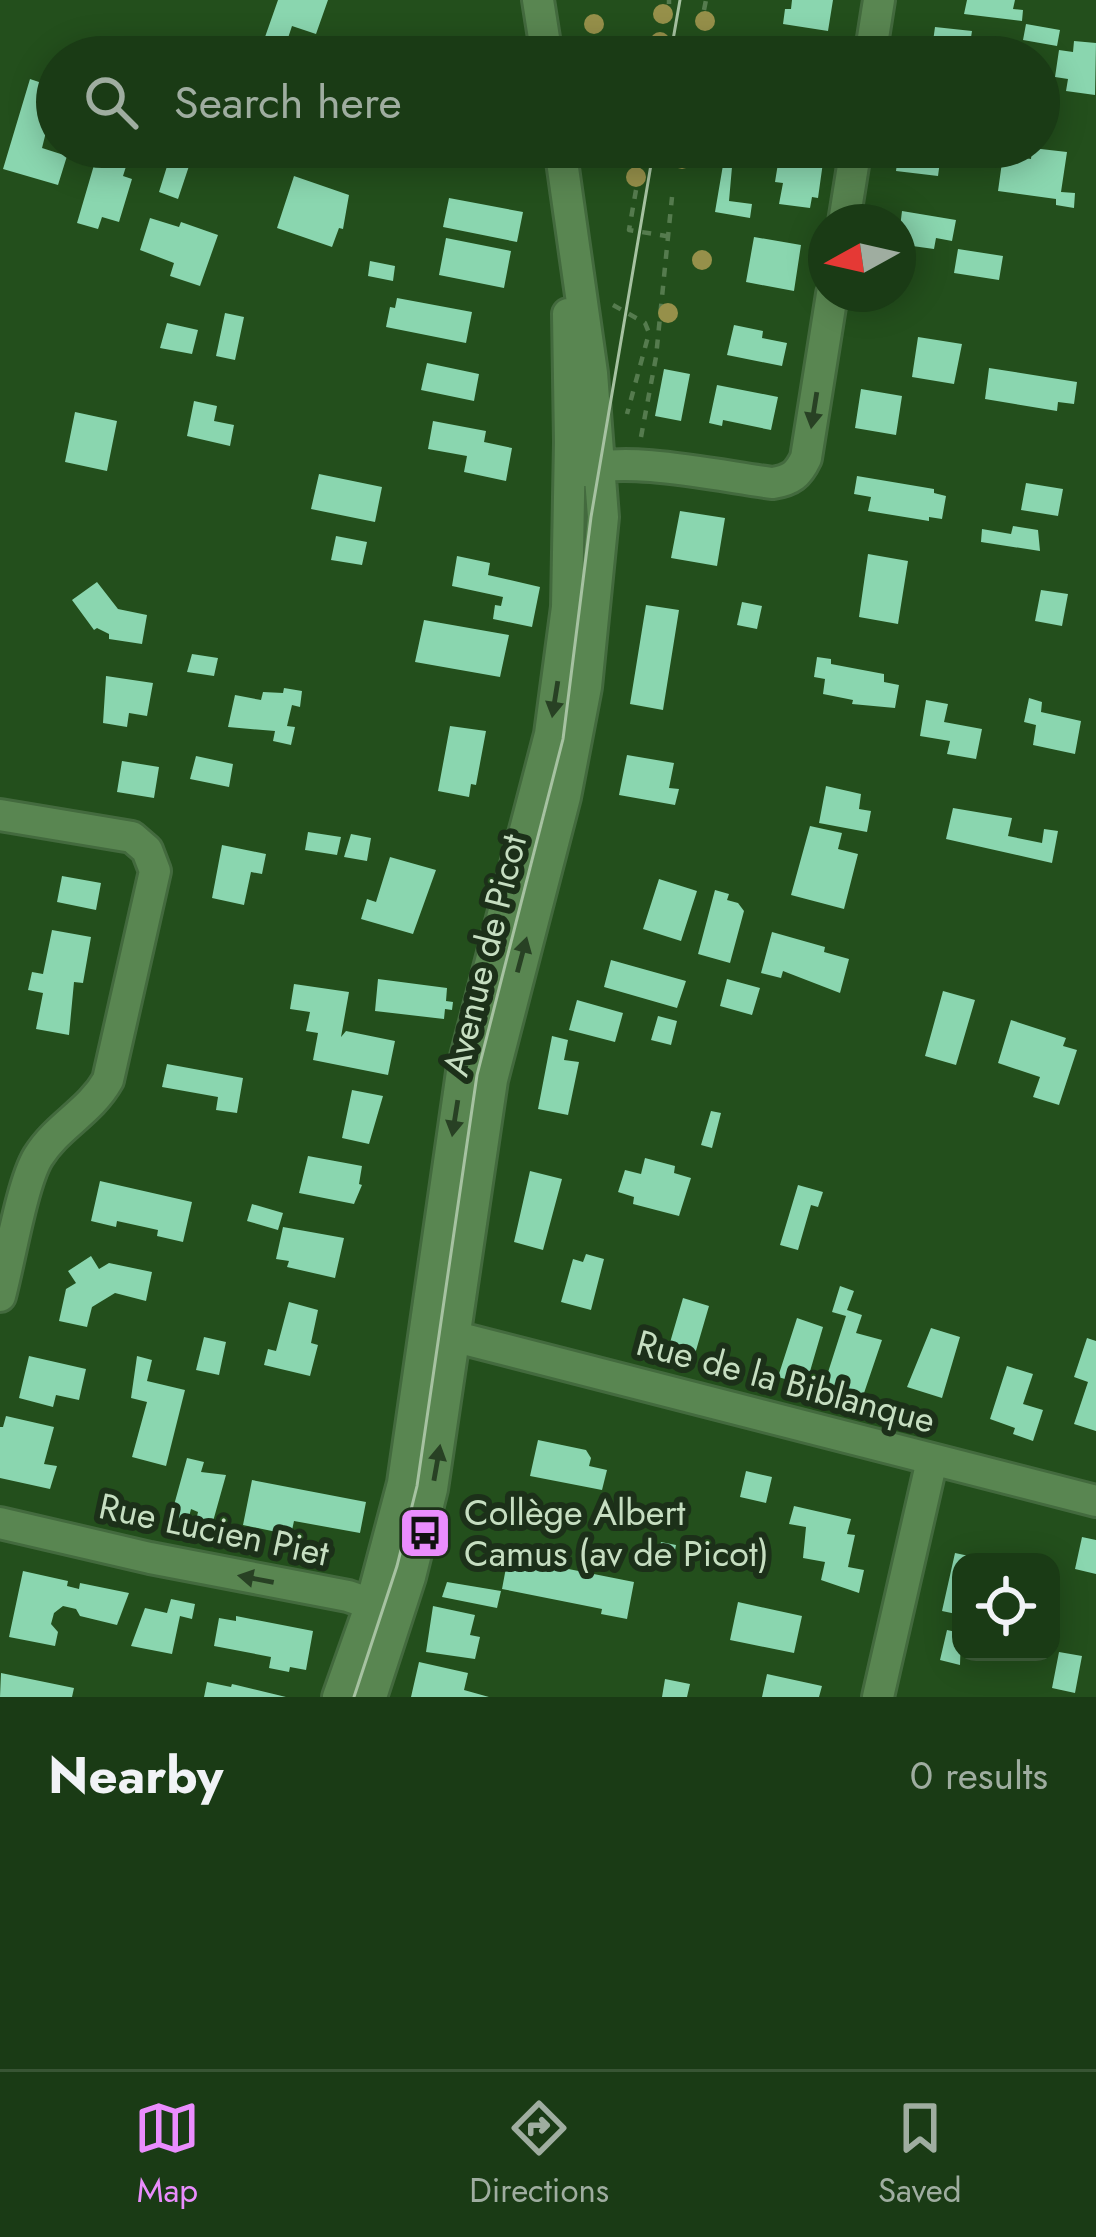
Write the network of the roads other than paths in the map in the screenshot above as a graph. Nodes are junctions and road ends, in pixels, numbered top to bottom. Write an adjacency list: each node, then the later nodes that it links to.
1 (538, 0): 3 (street)
2 (879, 0): 4 (street)
3 (544, 36)
4 (873, 36)
5 (563, 168): 8 (street, Avenue de Picot)
6 (853, 168): 7 (street)
7 (847, 204)
8 (570, 225): 10 (street, Avenue de Picot); 11 (street, Avenue de Picot)
9 (829, 312): 10 (street, one-way to 10)
10 (600, 465): 11 (street); 14 (street, Avenue de Picot, one-way to 10)
11 (570, 486): 18 (street, Avenue de Picot, one-way to 18)
12 (0, 815): 13 (street)
13 (0, 1296)
14 (456, 1336): 15 (street, Rue de la Biblanque); 19 (street, Avenue de Picot, one-way to 14)
15 (932, 1460): 16 (street, Rue de la Biblanque); 22 (street)
16 (1096, 1502)
17 (0, 1523): 18 (street, Rue Lucien Piet, one-way to 17)
18 (370, 1604): 19 (street); 20 (street, Avenue de Picot)
19 (390, 1641): 21 (street, Avenue de Picot)
20 (338, 1697)
21 (371, 1697)
22 (878, 1697)

